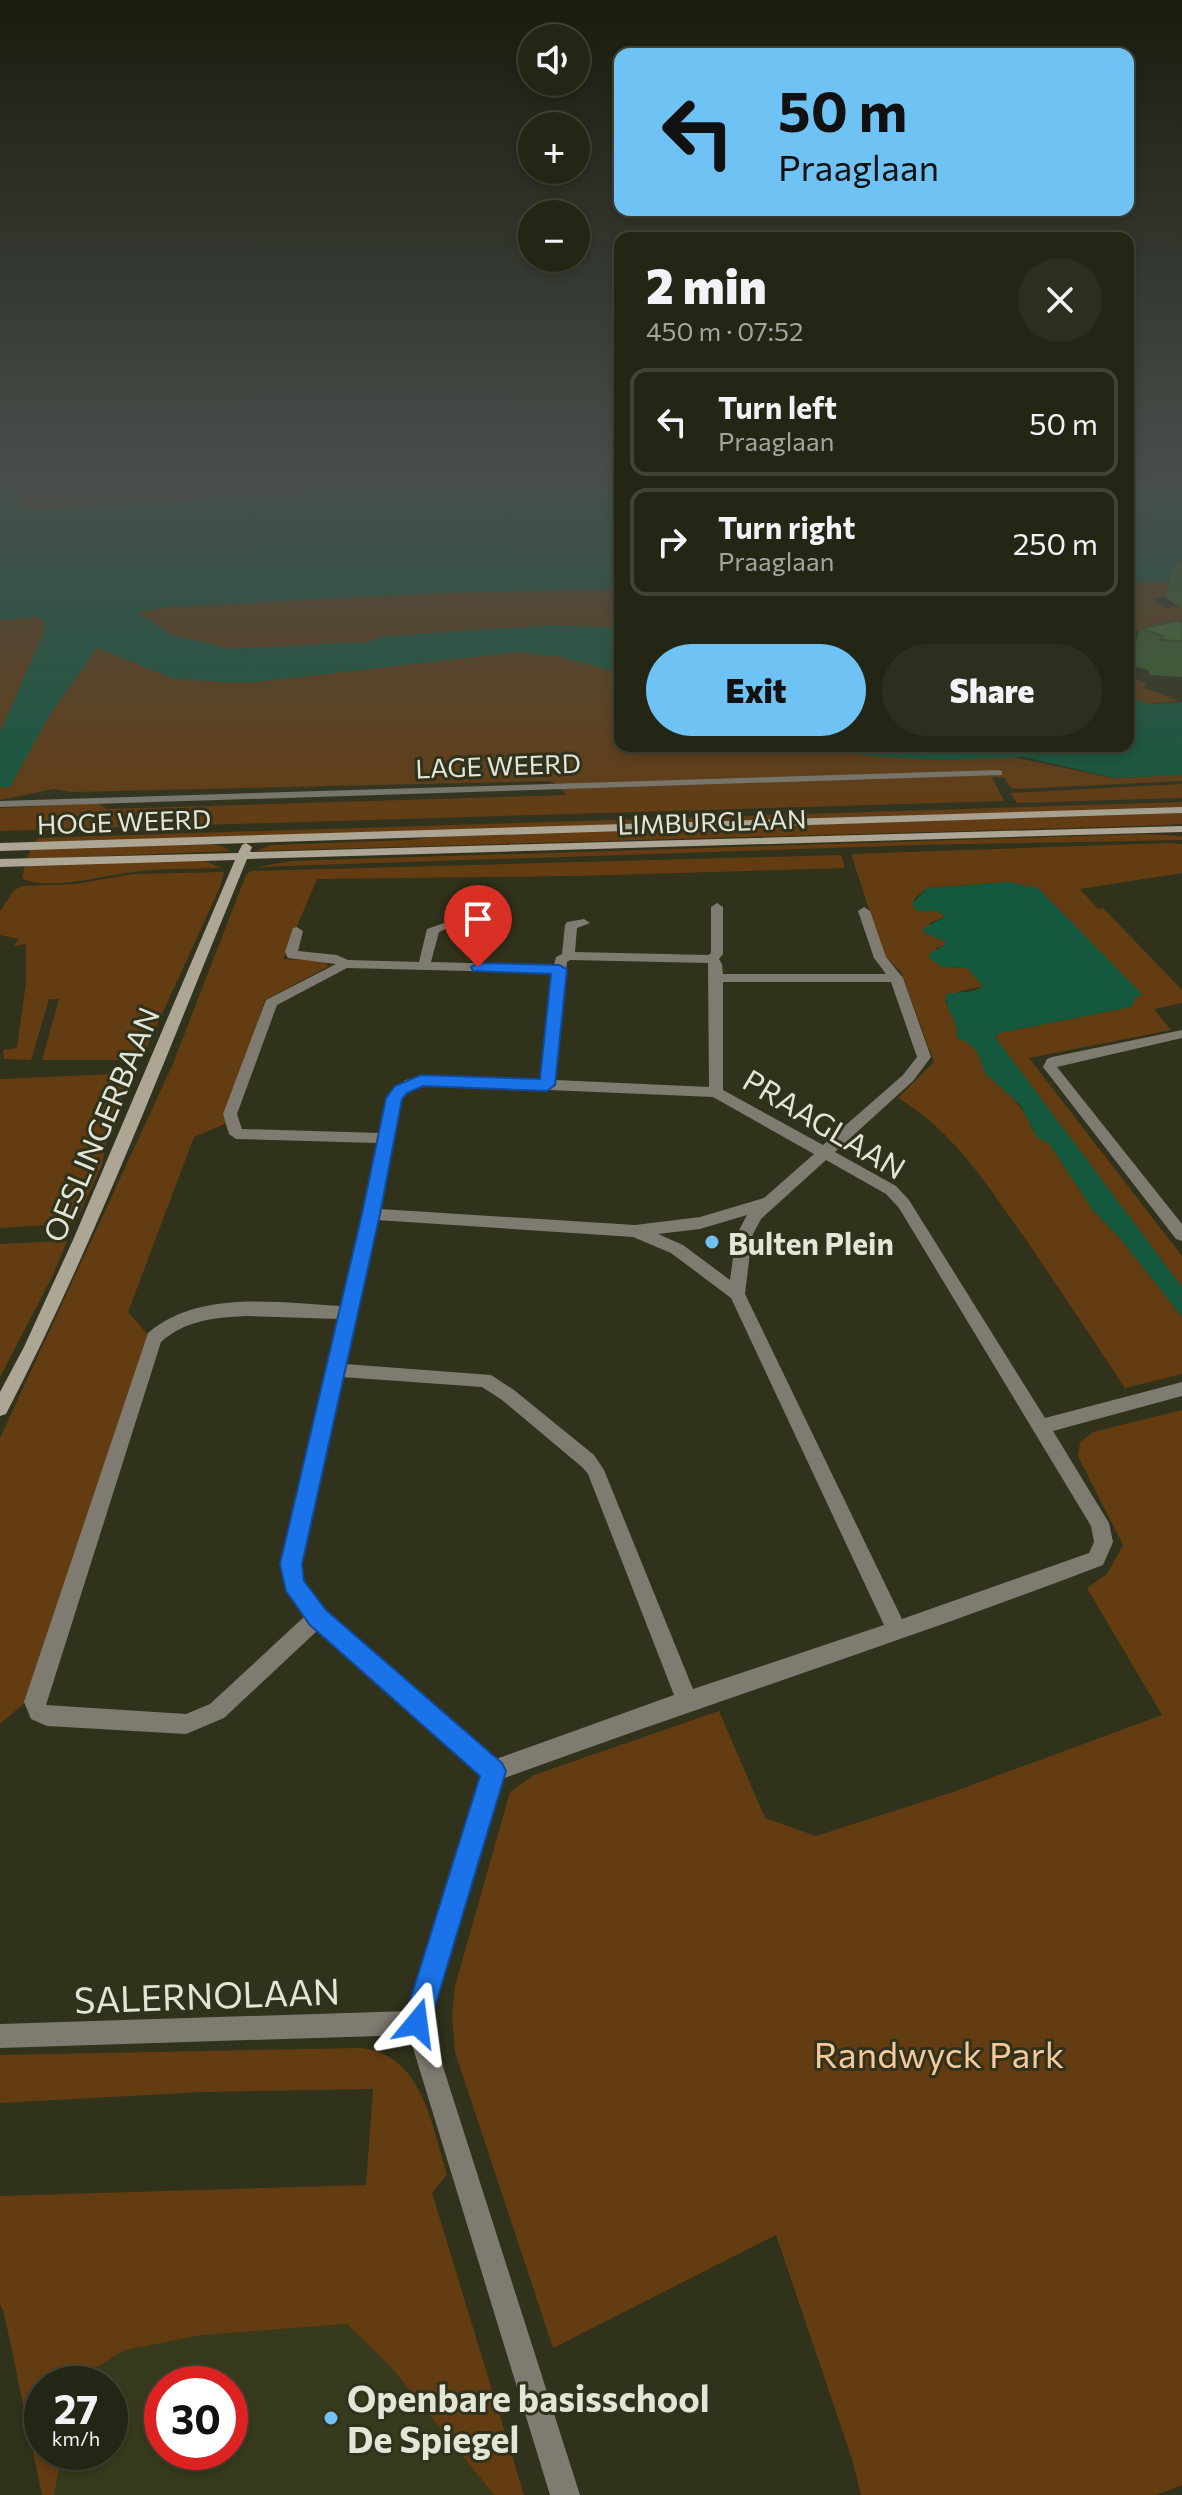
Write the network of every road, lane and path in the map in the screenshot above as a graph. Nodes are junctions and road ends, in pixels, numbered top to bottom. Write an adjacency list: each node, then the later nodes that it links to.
1 (998, 773): 2 (street, LAGE WEERD)
2 (0, 804)
3 (1182, 810): 5 (main road, LIMBURGLAAN)
4 (1182, 829): 7 (main road, LIMBURGLAAN)
5 (249, 840): 6 (main road, HOGE WEERD); 7 (main road, OESLINGERBAAN)
6 (0, 847)
7 (243, 856): 8 (main road, HOGE WEERD); 34 (main road, OESLINGERBAAN)
8 (0, 863)
9 (717, 907): 15 (street)
10 (864, 911): 20 (street)
11 (584, 923): 14 (street)
12 (444, 927): 17 (street)
13 (297, 931): 16 (street)
14 (568, 956): 15 (street); 18 (street)
15 (711, 959): 19 (street)
16 (345, 964): 17 (street); 24 (street)
17 (424, 966): 18 (street)
18 (559, 969): 22 (street)
19 (716, 978): 20 (street); 23 (street)
20 (896, 978): 25 (street)
21 (1182, 1034): 29 (street)
22 (547, 1085): 23 (street, PRAAGLAAN); 24 (street, PRAAGLAAN)
23 (716, 1092): 25 (street, PRAAGLAAN)
24 (386, 1138): 27 (street, PRAAGLAAN)
25 (826, 1153): 26 (street); 35 (street, PRAAGLAAN)
26 (764, 1204): 28 (street); 30 (street)
27 (371, 1214): 28 (street); 31 (street, PRAAGLAAN)
28 (635, 1231): 30 (street)
29 (1182, 1235)
30 (737, 1294): 37 (street)
31 (348, 1313): 32 (street, PRAAGLAAN); 36 (street)
32 (336, 1370): 36 (street, PRAAGLAAN); 38 (street)
33 (1182, 1389): 35 (street)
34 (0, 1409)
35 (1042, 1426): 37 (street, PRAAGLAAN)
36 (318, 1617): 39 (street, PRAAGLAAN)
37 (897, 1631): 38 (street, PRAAGLAAN)
38 (687, 1701): 39 (street, PRAAGLAAN)
39 (493, 1771): 40 (street)
40 (417, 2023): 41 (street, SALERNOLAAN); 42 (street)
41 (0, 2036)
42 (565, 2495)

